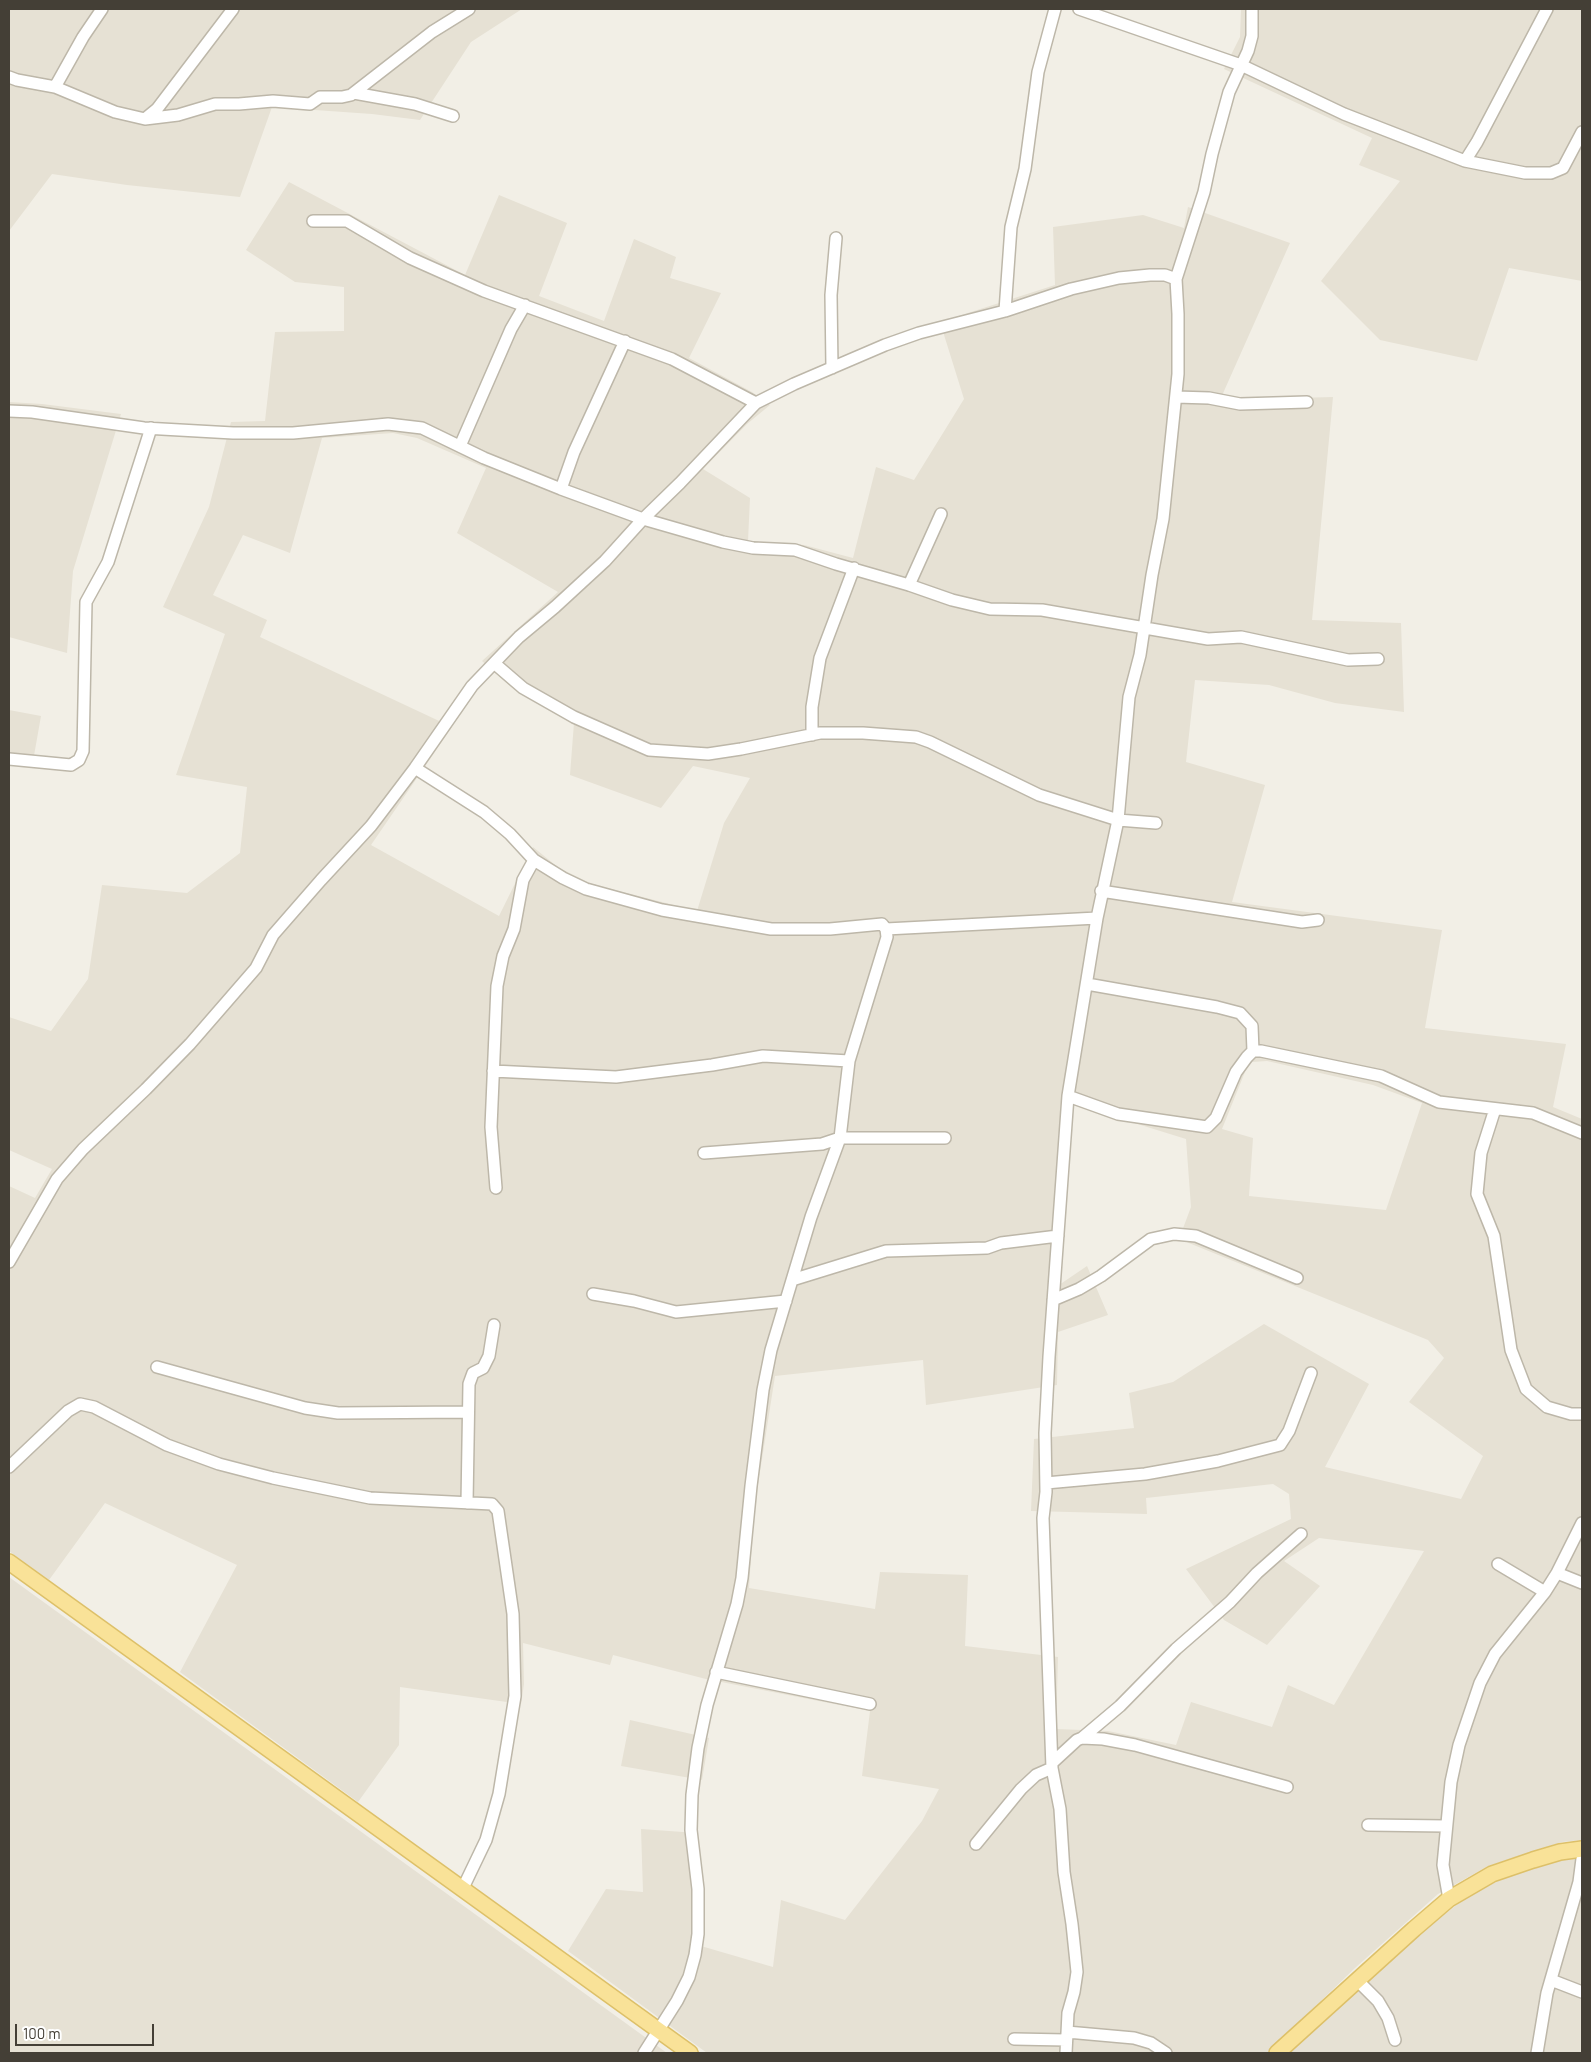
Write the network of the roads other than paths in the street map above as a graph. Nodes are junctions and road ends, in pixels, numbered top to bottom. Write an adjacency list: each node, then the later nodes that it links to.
1 (102, 9): 10 (street)
2 (233, 9): 13 (street)
3 (469, 9): 11 (street)
4 (1055, 9): 20 (street)
5 (1079, 9): 8 (street)
6 (1252, 9): 8 (street)
7 (1548, 9): 15 (street)
8 (1241, 65): 15 (street); 18 (street)
9 (9, 76): 10 (street)
10 (55, 87): 13 (street)
11 (354, 93): 12 (street); 13 (street)
12 (453, 116)
13 (145, 119)
14 (1582, 132): 15 (street)
15 (1465, 161)
16 (313, 221): 19 (street)
17 (836, 238): 22 (street)
18 (1176, 279): 20 (street); 23 (street)
19 (525, 305): 21 (street); 28 (street)
20 (1005, 311): 22 (street)
21 (626, 341): 25 (street); 29 (street)
22 (832, 368): 25 (street)
23 (1176, 396): 24 (street); 34 (street)
24 (1307, 402)
25 (756, 403): 31 (street)
26 (9, 411): 27 (street)
27 (151, 428): 28 (street); 38 (street)
28 (460, 446): 29 (street)
29 (561, 489): 31 (street)
30 (941, 514): 33 (street)
31 (643, 519): 32 (street); 36 (street)
32 (854, 568): 33 (street); 37 (street)
33 (909, 584): 34 (street)
34 (1143, 628): 35 (street); 40 (street)
35 (1378, 660)
36 (494, 663): 37 (street); 39 (street)
37 (812, 735): 40 (street)
38 (9, 759)
39 (414, 768): 42 (street); 59 (street)
40 (1118, 820): 41 (street); 43 (street)
41 (1156, 823)
42 (534, 860): 46 (street); 50 (street)
43 (1102, 891): 44 (street); 45 (street)
44 (1096, 918): 46 (street); 47 (street)
45 (1318, 920)
46 (886, 929): 49 (street)
47 (1087, 984): 48 (street); 51 (street)
48 (1253, 1051): 51 (street); 52 (street)
49 (849, 1061): 50 (street); 54 (street)
50 (493, 1071): 57 (street)
51 (1068, 1096): 58 (street)
52 (1495, 1109): 53 (street); 69 (street)
53 (1582, 1133)
54 (840, 1138): 55 (street); 56 (street); 61 (street)
55 (945, 1138)
56 (704, 1153)
57 (496, 1188)
58 (1058, 1236): 61 (street); 63 (street)
59 (9, 1262)
60 (1297, 1278): 63 (street)
61 (792, 1280): 64 (street)
62 (593, 1294): 64 (street)
63 (1053, 1300): 71 (street)
64 (786, 1301): 80 (street)
65 (494, 1325): 68 (street)
66 (157, 1367): 68 (street)
67 (1312, 1373): 71 (street)
68 (468, 1412): 72 (street)
69 (1582, 1414)
70 (9, 1467): 72 (street)
71 (1046, 1483): 83 (street)
72 (467, 1503): 90 (street)
73 (1582, 1522): 77 (street)
74 (1301, 1534): 82 (street)
75 (9, 1562): 90 (main road)
76 (1498, 1564): 79 (street)
77 (1557, 1573): 78 (street); 79 (street)
78 (1582, 1583)
79 (1545, 1592): 86 (street)
80 (716, 1672): 81 (street); 95 (street)
81 (870, 1704)
82 (1082, 1738): 83 (street); 84 (street)
83 (1052, 1766): 87 (street); 96 (street)
84 (1288, 1787)
85 (1368, 1825): 86 (street)
86 (1446, 1826): 91 (street)
87 (976, 1844)
88 (1582, 1849): 91 (main road)
89 (1582, 1859): 93 (street)
90 (462, 1890): 95 (main road)
91 (1449, 1899): 92 (main road)
92 (1357, 1980): 98 (street); 103 (main road)
93 (1550, 1980): 94 (street); 104 (street)
94 (1582, 1992)
95 (659, 2031): 99 (street); 100 (main road)
96 (1066, 2036): 97 (street); 101 (street); 102 (street)
97 (1014, 2039)
98 (1395, 2040)
99 (644, 2053)
100 (690, 2053)
101 (1066, 2053)
102 (1166, 2053)
103 (1277, 2053)
104 (1537, 2053)

